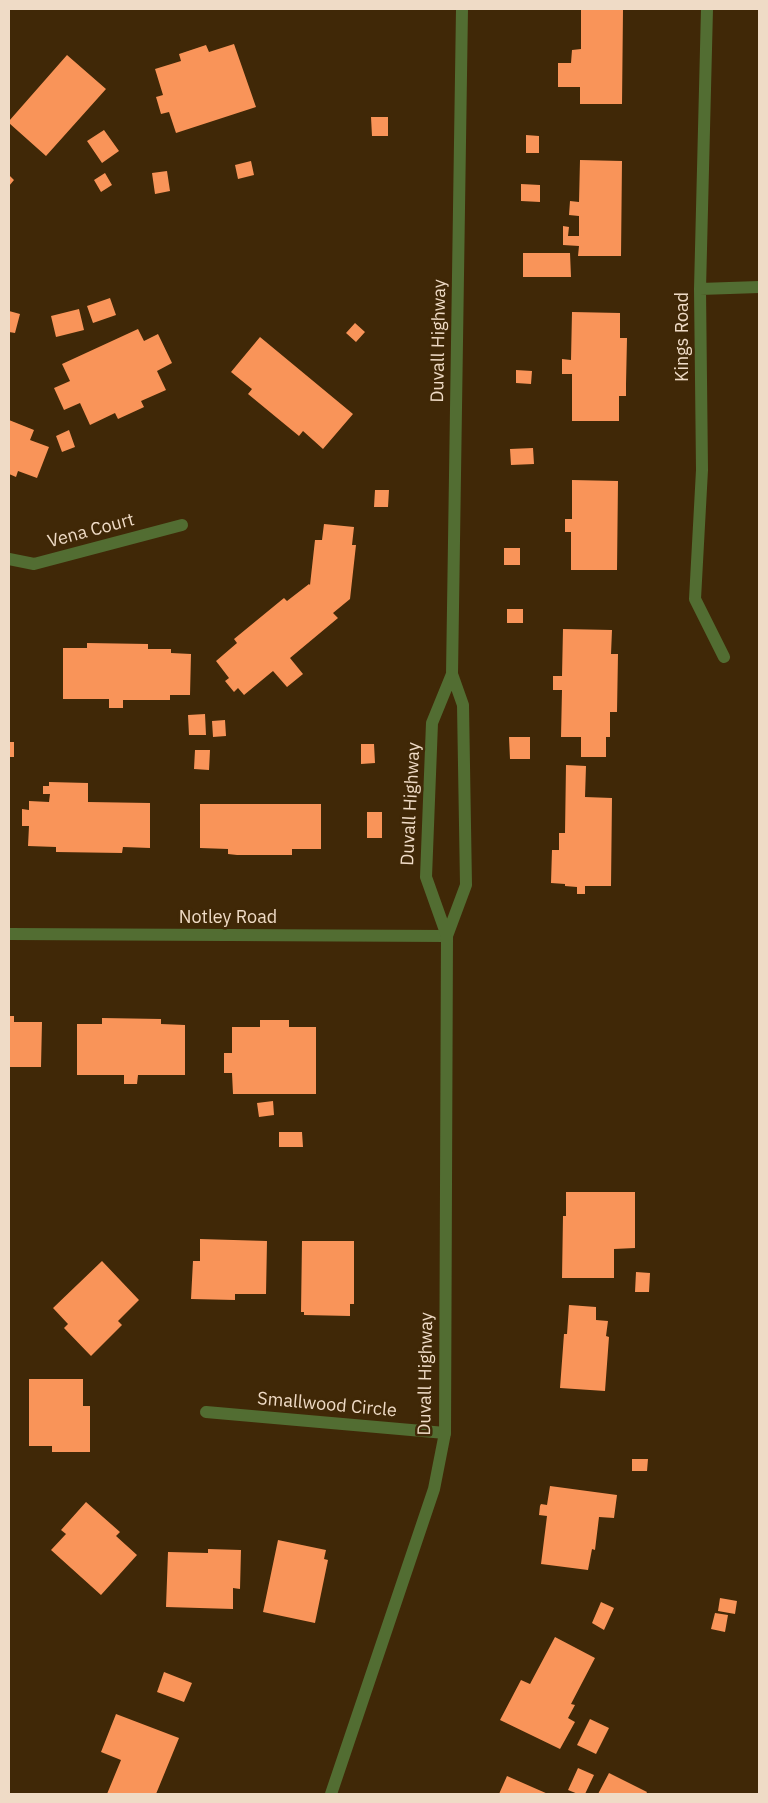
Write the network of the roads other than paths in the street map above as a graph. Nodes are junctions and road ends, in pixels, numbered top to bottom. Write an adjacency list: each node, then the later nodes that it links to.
1 (462, 9): 8 (street, Duvall Highway)
2 (707, 9): 4 (street, Kings Road)
3 (759, 287): 4 (street)
4 (700, 289): 7 (street, Kings Road)
5 (182, 525): 6 (street, Vena Court)
6 (9, 559)
7 (724, 657)
8 (452, 674): 10 (street, Duvall Highway); 10 (street, Duvall Highway)
9 (9, 934): 10 (street, Notley Road)
10 (446, 936): 12 (street, Duvall Highway)
11 (206, 1412): 12 (street, Smallwood Circle)
12 (445, 1434): 13 (street, Duvall Highway)
13 (332, 1794)

